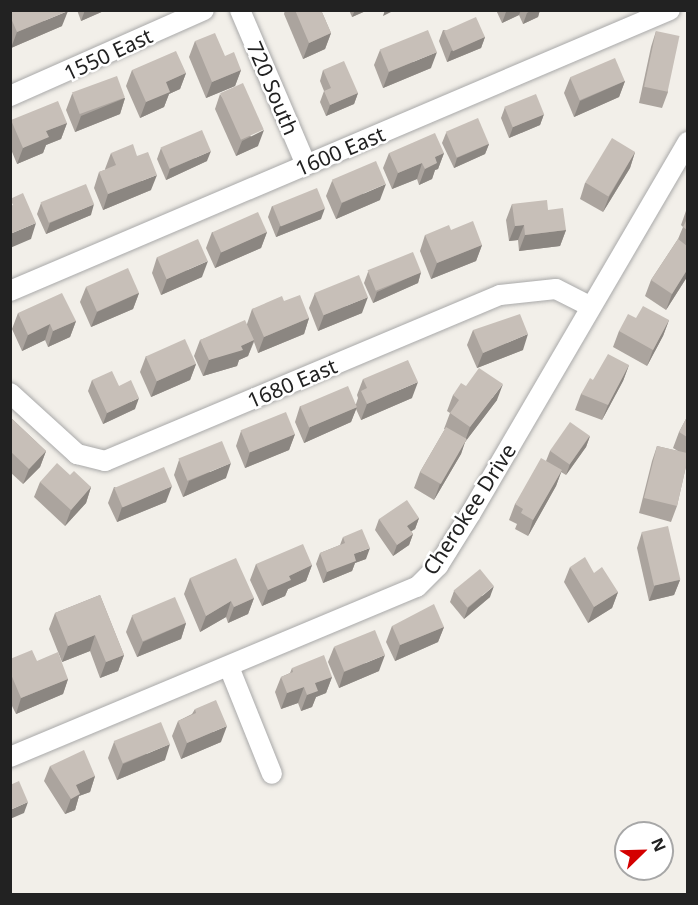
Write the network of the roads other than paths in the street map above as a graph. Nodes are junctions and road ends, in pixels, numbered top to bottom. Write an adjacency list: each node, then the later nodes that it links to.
1 (204, 10): 4 (street, 1550 East)
2 (240, 10): 6 (street, 720 South)
3 (670, 10): 6 (street, 1600 East)
4 (10, 96)
5 (687, 142): 8 (street, Cherokee Drive)
6 (306, 165): 7 (street, 1600 East)
7 (10, 291)
8 (591, 306): 9 (street, 1680 East); 10 (street, Cherokee Drive)
9 (10, 393)
10 (229, 667): 11 (street, Cherokee Drive); 12 (street)
11 (10, 757)
12 (272, 774)

